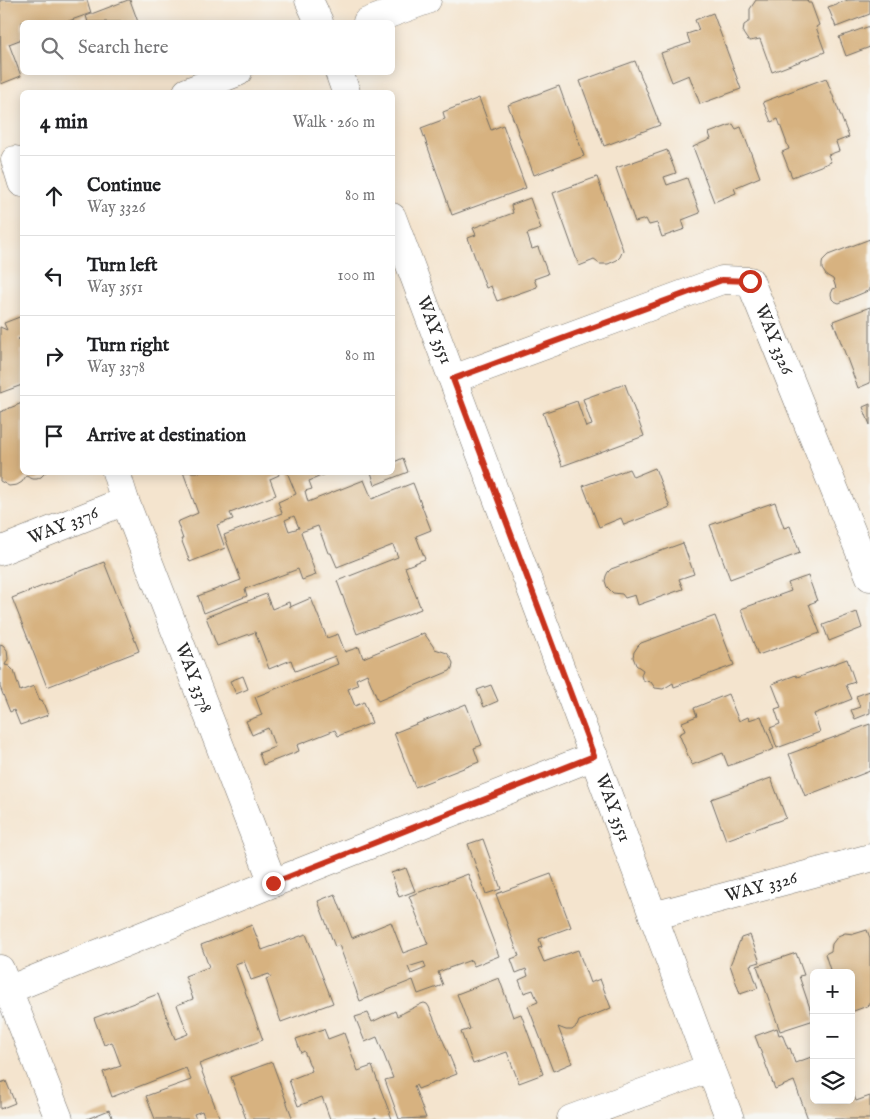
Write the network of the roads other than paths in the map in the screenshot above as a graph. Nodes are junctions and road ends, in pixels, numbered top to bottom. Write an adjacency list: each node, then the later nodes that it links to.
1 (309, 0): 3 (street)
2 (428, 0): 4 (street)
3 (318, 20)
4 (373, 20)
5 (230, 75): 7 (street)
6 (340, 75): 8 (street)
7 (192, 90)
8 (345, 90)
9 (395, 225): 10 (street, WAY 3551)
10 (453, 379): 14 (street, WAY 3326); 15 (street, WAY 3551)
11 (117, 475): 12 (street, WAY 3378)
12 (125, 501): 13 (street, WAY 3376); 17 (street, WAY 3378)
13 (0, 551)
14 (870, 576)
15 (594, 756): 17 (street); 18 (street, WAY 3551)
16 (870, 858): 18 (street, WAY 3326)
17 (273, 883): 19 (street)
18 (653, 916): 20 (street, WAY 3551)
19 (4, 979): 21 (street)
20 (710, 1068): 22 (street); 23 (street, WAY 3551)
21 (59, 1119)
22 (571, 1119)
23 (730, 1119)

